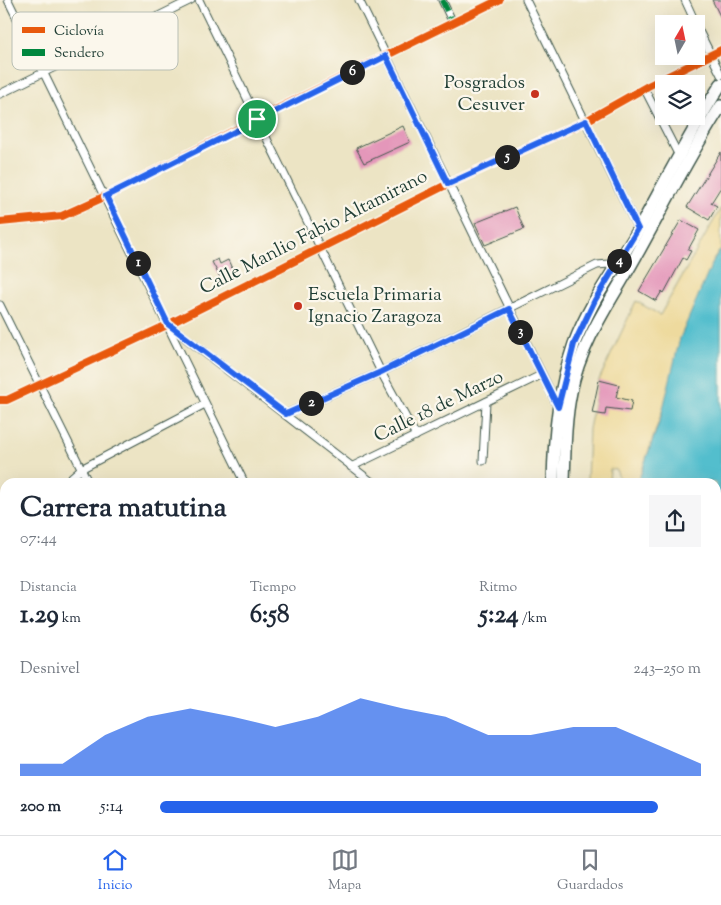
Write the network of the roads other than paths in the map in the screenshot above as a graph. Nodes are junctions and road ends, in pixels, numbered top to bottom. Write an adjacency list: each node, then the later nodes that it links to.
1 (8, 0): 9 (street)
2 (191, 0): 10 (street)
3 (200, 0): 24 (street)
4 (359, 0): 16 (street)
5 (442, 0): 12 (street)
6 (499, 0): 12 (street)
7 (526, 0): 25 (street)
8 (685, 0): 11 (street)
9 (14, 12)
10 (167, 12)
11 (692, 15)
12 (453, 22): 16 (street)
13 (705, 44): 15 (street)
14 (721, 50): 15 (street, Calle Manlio Fabio Altamirano)
15 (710, 55): 19 (street); 21 (street, Calle Manlio Fabio Altamirano)
16 (386, 56): 24 (street); 28 (street)
17 (49, 70): 18 (street)
18 (45, 72): 22 (street); 29 (street)
19 (721, 74)
20 (721, 84): 26 (main road)
21 (644, 88): 25 (street, Calle Manlio Fabio Altamirano); 26 (street)
22 (0, 94)
23 (721, 106): 27 (main road)
24 (257, 119): 29 (street); 33 (street)
25 (586, 121): 28 (street, Calle Manlio Fabio Altamirano); 31 (street)
26 (678, 155): 27 (street); 31 (main road)
27 (685, 168): 32 (main road)
28 (448, 184): 33 (street, Calle Manlio Fabio Altamirano); 36 (street)
29 (106, 196): 30 (street); 37 (street)
30 (0, 222)
31 (638, 229): 32 (street); 34 (main road)
32 (643, 240): 55 (main road)
33 (321, 246): 37 (street, Calle Manlio Fabio Altamirano); 38 (street)
34 (615, 267): 36 (street); 44 (main road)
35 (0, 305): 40 (street)
36 (509, 309): 38 (street); 39 (street)
37 (168, 324): 40 (street, Calle Manlio Fabio Altamirano); 43 (street); 45 (street)
38 (381, 372): 45 (street); 46 (street)
39 (541, 375): 42 (street, Calle 18 de Marzo); 44 (street)
40 (39, 384): 41 (street, Calle Manlio Fabio Altamirano); 49 (street)
41 (0, 400)
42 (486, 402): 46 (street, Calle 18 de Marzo); 47 (street)
43 (206, 404): 49 (street); 52 (street)
44 (558, 407): 54 (main road)
45 (286, 414): 48 (street)
46 (416, 436): 48 (street, Calle 18 de Marzo)
47 (483, 461)
48 (351, 467): 53 (street)
49 (81, 469): 50 (street); 51 (street)
50 (71, 478)
51 (86, 478)
52 (242, 478)
53 (366, 478)
54 (553, 478)
55 (564, 478)

